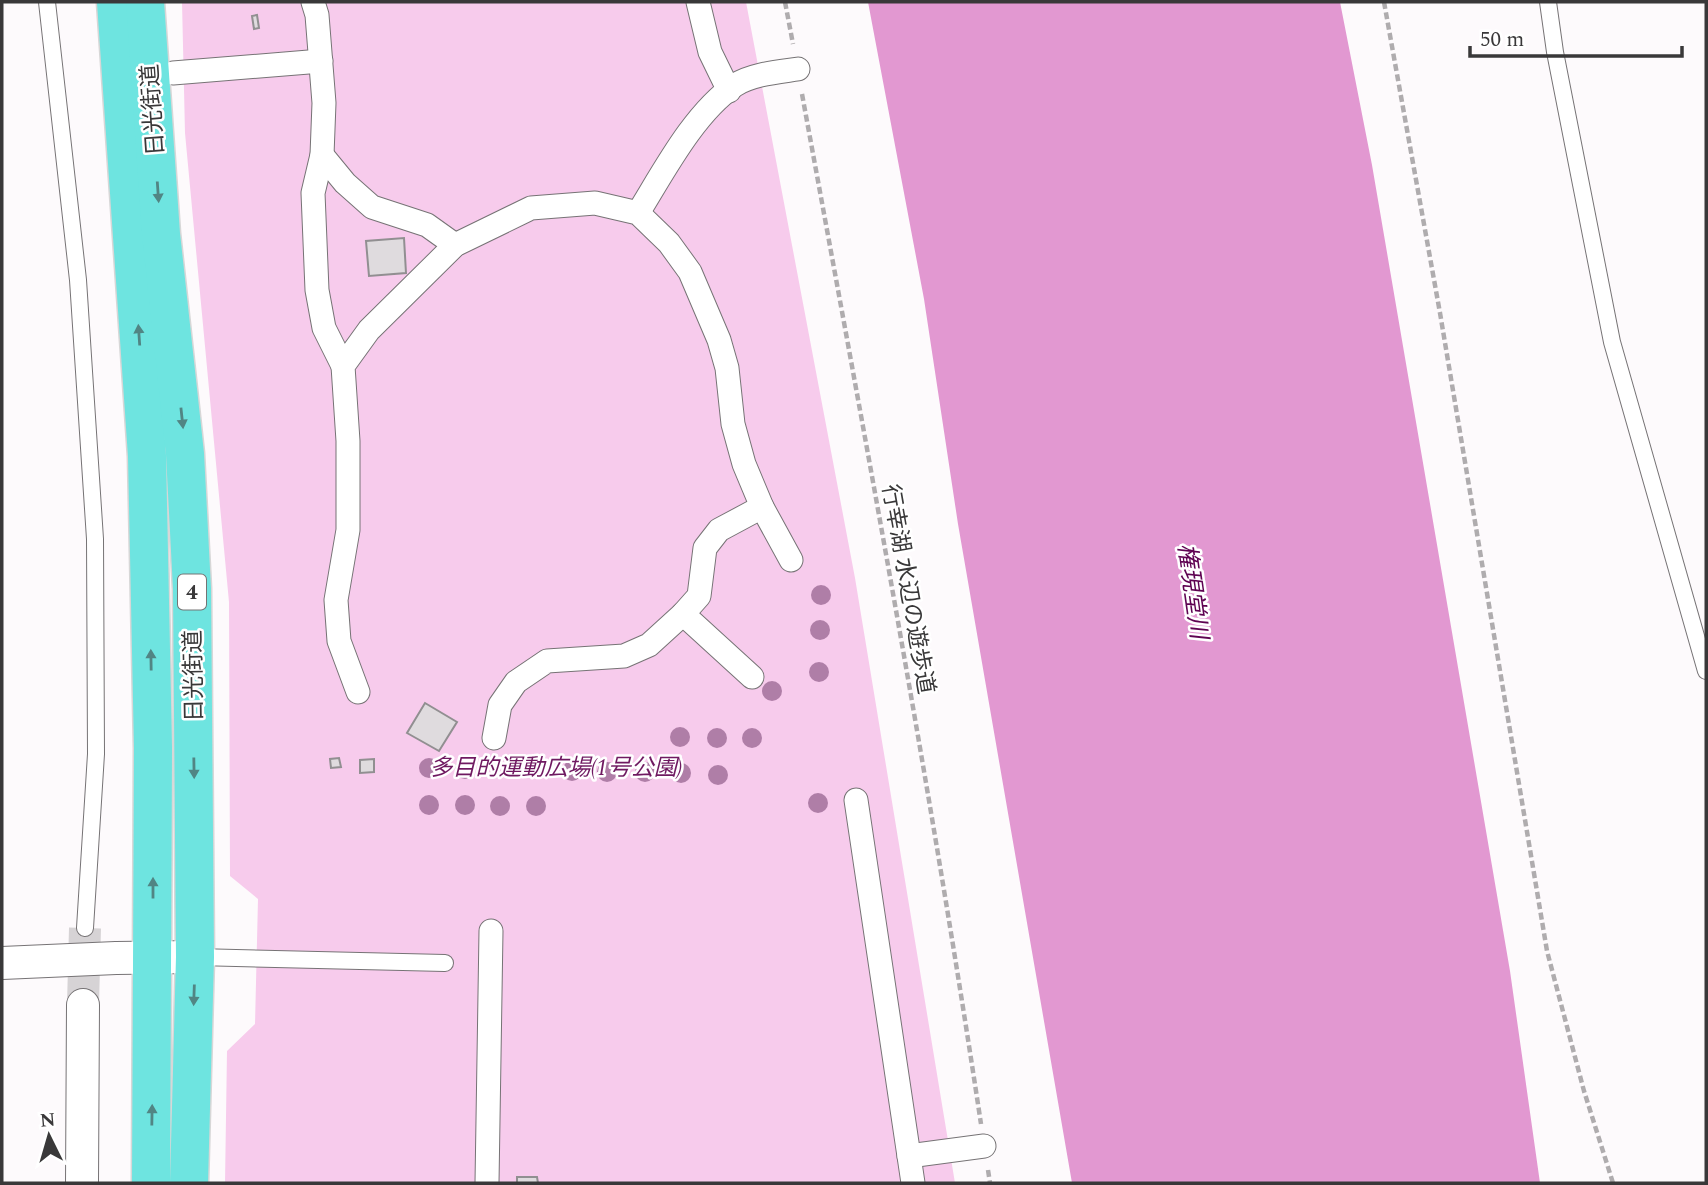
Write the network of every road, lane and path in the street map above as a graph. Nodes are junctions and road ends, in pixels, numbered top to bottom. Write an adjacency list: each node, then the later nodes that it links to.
1 (47, 2): 25 (lane)
2 (116, 2): 28 (highway, 日光街道 / 4, one-way to 2)
3 (145, 2): 27 (highway, 日光街道 / 4, one-way to 27)
4 (313, 2): 9 (street)
5 (698, 2): 12 (street)
6 (785, 2): 10 (path, 行幸湖 水辺の遊歩道)
7 (1384, 2): 40 (path)
8 (1548, 2): 20 (lane)
9 (321, 61): 11 (street); 13 (street)
10 (797, 69): 12 (street); 32 (path, 行幸湖 水辺の遊歩道)
11 (173, 73)
12 (729, 92): 14 (street)
13 (322, 155): 15 (street); 16 (street)
14 (638, 213): 15 (street); 17 (street)
15 (455, 245): 16 (street)
16 (344, 366): 22 (street)
17 (762, 507): 18 (street); 19 (street)
18 (791, 559)
19 (683, 614): 21 (street); 23 (street)
20 (1706, 671)
21 (752, 677)
22 (358, 692)
23 (494, 738)
24 (856, 800): 33 (street)
25 (85, 928)
26 (491, 931): 37 (street)
27 (195, 957): 28 (street); 29 (lane); 36 (highway, 日光街道 / 4, one-way to 36)
28 (153, 958): 30 (street); 35 (highway, 日光街道 / 4, one-way to 28)
29 (445, 962)
30 (2, 963)
31 (83, 1005): 34 (street)
32 (984, 1146): 33 (street); 39 (path, 行幸湖 水辺の遊歩道)
33 (909, 1156): 38 (street)
34 (82, 1183)
35 (151, 1183)
36 (189, 1183)
37 (487, 1183)
38 (913, 1183)
39 (990, 1183)
40 (1613, 1183)

